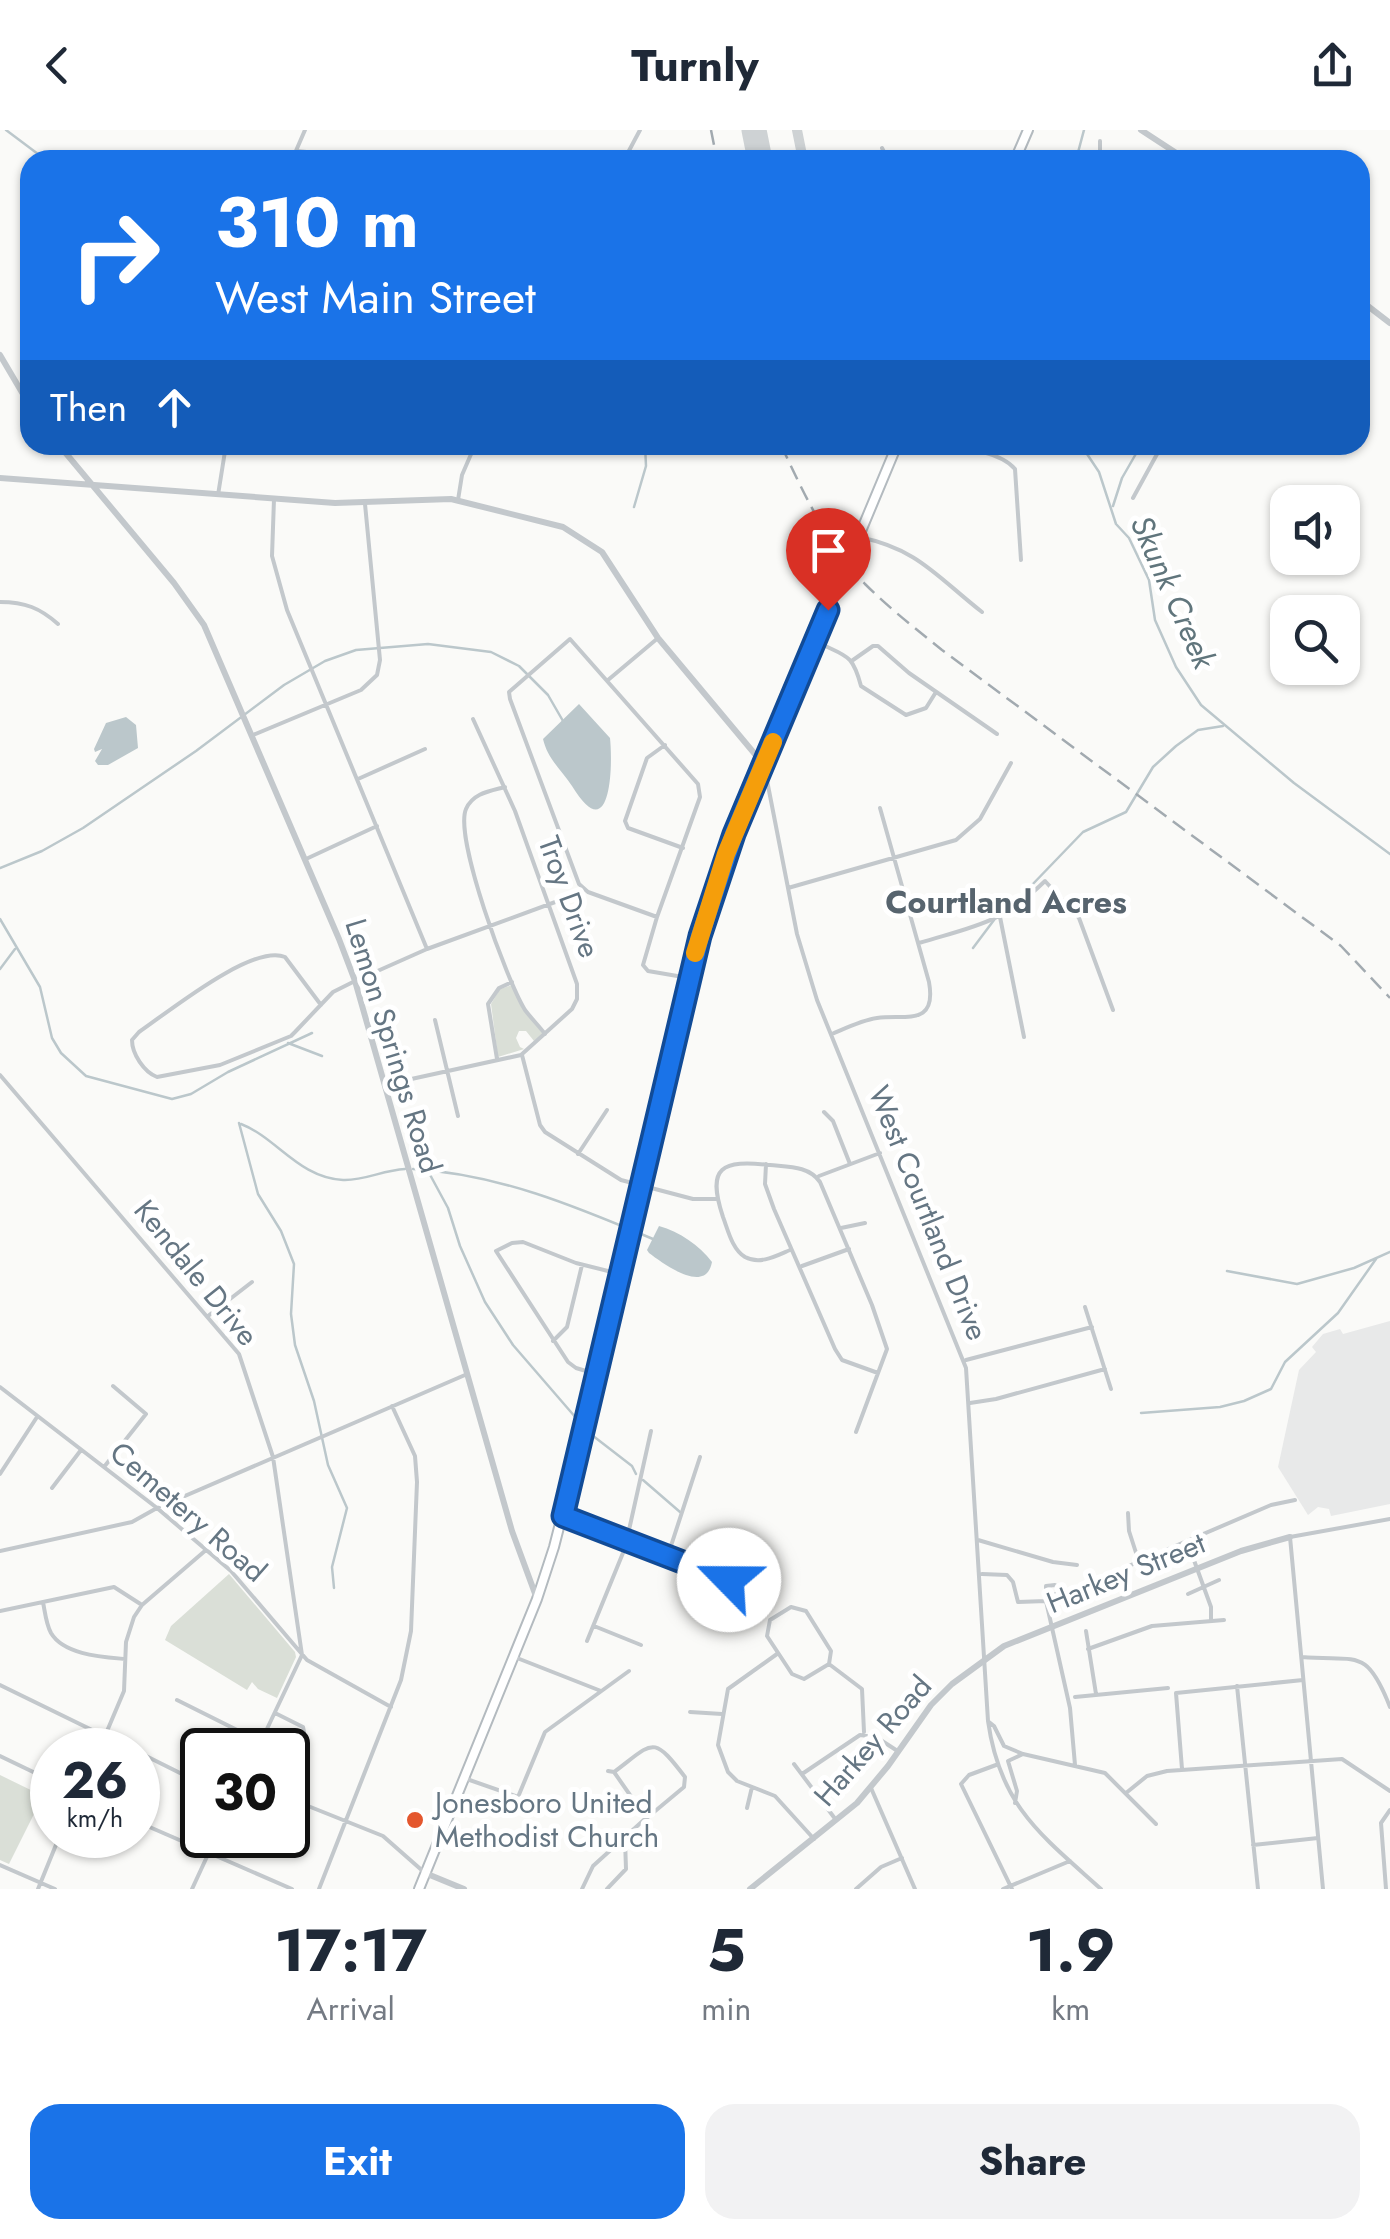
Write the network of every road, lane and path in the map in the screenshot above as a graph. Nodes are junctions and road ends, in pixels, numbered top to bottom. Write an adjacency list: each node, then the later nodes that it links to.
1 (305, 130): 4 (street)
2 (1141, 130): 6 (street)
3 (1100, 140): 5 (street)
4 (296, 150)
5 (1100, 150)
6 (1170, 150)
7 (1370, 308): 8 (street)
8 (1390, 323)
9 (0, 355): 10 (street)
10 (20, 389)
11 (67, 455): 18 (street, Lemon Springs Road)
12 (224, 455): 19 (street)
13 (471, 455): 22 (street)
14 (893, 455): 24 (main road)
15 (982, 455): 25 (street)
16 (1157, 455): 20 (street)
17 (0, 478): 18 (street)
18 (90, 484): 19 (street); 37 (street, Lemon Springs Road)
19 (218, 495): 21 (street)
20 (1133, 498)
21 (274, 500): 23 (street); 34 (street)
22 (458, 500): 23 (street); 29 (street)
23 (365, 504): 34 (street)
24 (859, 537): 27 (street); 30 (main road, bridge)
25 (1021, 560)
26 (0, 602): 28 (street)
27 (982, 612)
28 (58, 624)
29 (658, 638): 32 (street); 41 (street)
30 (815, 641): 31 (street); 41 (main road)
31 (853, 660): 33 (street); 33 (street)
32 (607, 680): 38 (street); 52 (street)
33 (936, 692): 36 (street)
34 (327, 704): 37 (street); 42 (street)
35 (473, 719): 43 (street, Troy Drive)
36 (997, 734)
37 (252, 735): 48 (street, Lemon Springs Road)
38 (664, 744): 46 (street); 46 (street)
39 (425, 749): 42 (street)
40 (1011, 764): 47 (street)
41 (764, 765): 49 (street, West Courtland Drive); 57 (main road)
42 (358, 779): 45 (street)
43 (505, 786): 51 (street, Troy Drive); 54 (street)
44 (880, 808): 47 (street)
45 (378, 826): 48 (street); 56 (street)
46 (683, 848): 52 (street)
47 (894, 858): 49 (street); 55 (street)
48 (306, 859): 58 (street, Lemon Springs Road)
49 (788, 888): 64 (street, West Courtland Drive)
50 (578, 894): 51 (street)
51 (548, 906): 54 (street); 63 (street, Troy Drive)
52 (657, 916): 57 (street)
53 (1000, 918): 55 (street); 61 (street); 65 (street)
54 (492, 926): 56 (street); 59 (street)
55 (918, 943): 64 (street)
56 (428, 949): 58 (street)
57 (689, 978): 79 (main road)
58 (354, 980): 60 (street); 70 (street, Lemon Springs Road)
59 (513, 982): 63 (street); 67 (street)
60 (321, 1004): 60 (street)
61 (1113, 1010)
62 (435, 1020): 68 (street)
63 (545, 1034): 66 (street, Troy Drive)
64 (830, 1035): 74 (street, West Courtland Drive)
65 (1024, 1037)
66 (521, 1054): 67 (street, Troy Drive); 75 (street)
67 (497, 1060): 68 (street, Troy Drive)
68 (447, 1070): 70 (street, Troy Drive); 73 (street)
69 (0, 1075): 90 (street, Kendale Drive)
70 (384, 1085): 95 (street, Lemon Springs Road)
71 (607, 1110): 75 (street)
72 (824, 1112): 77 (street)
73 (458, 1116)
74 (880, 1153): 77 (street); 93 (street, West Courtland Drive)
75 (578, 1154): 79 (street)
76 (766, 1164): 78 (street); 80 (street); 84 (street)
77 (850, 1164): 78 (street)
78 (817, 1177): 82 (street)
79 (641, 1185): 80 (street); 87 (main road)
80 (717, 1199): 84 (street)
81 (865, 1223): 82 (street)
82 (840, 1228): 83 (street)
83 (849, 1249): 86 (street); 96 (street)
84 (790, 1250): 86 (street)
85 (582, 1265): 87 (street); 92 (street); 92 (street)
86 (800, 1267): 96 (street)
87 (620, 1274): 97 (main road)
88 (252, 1282): 90 (street)
89 (1086, 1306): 91 (street)
90 (208, 1316): 107 (street, Kendale Drive)
91 (1092, 1328): 93 (street); 94 (street)
92 (553, 1341): 97 (street)
93 (964, 1360): 101 (street, West Courtland Drive)
94 (1105, 1369): 100 (street); 101 (street)
95 (466, 1374): 102 (street); 133 (street, Lemon Springs Road)
96 (878, 1374): 105 (street)
97 (597, 1378): 115 (main road)
98 (113, 1386): 109 (street)
99 (0, 1387): 103 (street, Cemetery Road)
100 (1111, 1389)
101 (970, 1403): 119 (street, West Courtland Drive)
102 (392, 1406): 107 (street); 163 (street)
103 (38, 1416): 106 (street, Cemetery Road); 110 (street)
104 (651, 1431): 118 (street)
105 (856, 1432)
106 (80, 1450): 109 (street, Cemetery Road); 111 (street)
107 (273, 1457): 113 (street); 146 (street, Kendale Drive)
108 (700, 1457): 124 (street)
109 (104, 1468): 113 (street, Cemetery Road)
110 (0, 1474)
111 (52, 1488)
112 (1295, 1500): 120 (street)
113 (156, 1508): 122 (street, Cemetery Road); 123 (street)
114 (1128, 1513): 125 (street)
115 (563, 1516): 118 (street); 133 (main road)
116 (1390, 1519): 117 (street)
117 (1290, 1537): 128 (street, Harkey Street); 148 (street)
118 (625, 1539): 124 (street); 139 (street)
119 (978, 1540): 126 (street); 129 (street, West Courtland Drive)
120 (1187, 1541): 125 (street); 128 (street)
121 (727, 1546): 124 (street)
122 (206, 1550): 135 (street); 146 (street, Cemetery Road)
123 (0, 1551)
124 (668, 1555)
125 (1139, 1562): 127 (street)
126 (1077, 1565)
127 (1124, 1568)
128 (1198, 1570): 131 (street); 140 (street, Harkey Street)
129 (980, 1574): 140 (street); 150 (street, West Courtland Drive)
130 (1220, 1580): 131 (street)
131 (1204, 1587): 132 (street); 137 (street)
132 (1188, 1594)
133 (537, 1599): 147 (main road)
134 (43, 1602): 135 (street); 136 (street); 149 (street)
135 (142, 1605): 149 (street)
136 (0, 1611)
137 (1211, 1620): 138 (street); 144 (street)
138 (1224, 1620)
139 (594, 1626): 142 (street); 143 (street)
140 (1054, 1627): 150 (street, Harkey Street); 182 (street)
141 (1086, 1631): 144 (street)
142 (587, 1641)
143 (641, 1645)
144 (1088, 1648): 160 (street)
145 (777, 1654): 151 (street); 151 (street); 167 (street)
146 (302, 1655): 163 (street, Cemetery Road); 166 (street)
147 (512, 1656): 159 (street); 186 (main road)
148 (1302, 1657): 154 (street); 155 (street)
149 (125, 1659): 170 (street)
150 (984, 1660): 168 (street, West Courtland Drive); 175 (street, Harkey Road)
151 (828, 1664): 174 (street)
152 (629, 1671): 159 (street)
153 (1390, 1679): 155 (street)
154 (1303, 1680): 157 (street); 178 (street)
155 (1382, 1684): 164 (street)
156 (0, 1685): 169 (street)
157 (1237, 1686): 181 (street); 183 (street)
158 (1168, 1688): 160 (street)
159 (602, 1692): 186 (street)
160 (1096, 1694): 161 (street)
161 (1075, 1698)
162 (177, 1700): 171 (street)
163 (391, 1707): 196 (street)
164 (1390, 1707)
165 (690, 1712): 167 (street)
166 (275, 1713): 172 (street); 173 (street)
167 (722, 1714): 187 (street)
168 (988, 1721): 176 (street); 180 (street, West Courtland Drive)
169 (89, 1728)
170 (109, 1728)
171 (233, 1728)
172 (268, 1728)
173 (303, 1728)
174 (864, 1734): 175 (street); 185 (street)
175 (898, 1752): 188 (street, Harkey Road)
176 (1023, 1754): 182 (street); 191 (street)
177 (0, 1756): 184 (street)
178 (1311, 1761): 181 (street); 189 (street); 199 (street)
179 (794, 1764): 185 (street)
180 (996, 1765): 191 (street, West Courtland Drive); 211 (street)
181 (1246, 1765): 183 (street); 202 (street)
182 (1076, 1766): 190 (street)
183 (1182, 1769): 190 (street)
184 (30, 1770)
185 (802, 1774): 197 (street)
186 (464, 1778): 209 (main road)
187 (752, 1787): 193 (street); 200 (street)
188 (871, 1788): 197 (street, Harkey Road); 206 (street)
189 (1390, 1791)
190 (1126, 1793): 198 (street)
191 (1014, 1803): 207 (street, West Courtland Drive)
192 (310, 1806): 196 (street)
193 (747, 1808)
194 (1390, 1810): 227 (street)
195 (646, 1818): 195 (street); 201 (street)
196 (346, 1820): 209 (street); 215 (street)
197 (836, 1821): 200 (street, Harkey Road)
198 (1156, 1824)
199 (1318, 1838): 202 (street); 226 (street)
200 (814, 1839): 220 (street, Harkey Road)
201 (624, 1840): 218 (street); 219 (street)
202 (1253, 1845): 225 (street)
203 (51, 1858): 210 (street)
204 (207, 1858): 213 (street)
205 (215, 1858): 214 (street)
206 (902, 1858): 221 (street); 222 (street)
207 (1070, 1861): 211 (street); 224 (street, West Courtland Drive)
208 (0, 1865): 210 (street)
209 (425, 1873): 216 (main road); 217 (street)
210 (39, 1886): 212 (street)
211 (1011, 1888): 223 (street)
212 (54, 1889)
213 (192, 1889)
214 (292, 1889)
215 (319, 1889)
216 (418, 1889)
217 (464, 1889)
218 (582, 1889)
219 (607, 1889)
220 (750, 1889)
221 (856, 1889)
222 (915, 1889)
223 (1003, 1889)
224 (1101, 1889)
225 (1258, 1889)
226 (1323, 1889)
227 (1386, 1889)

